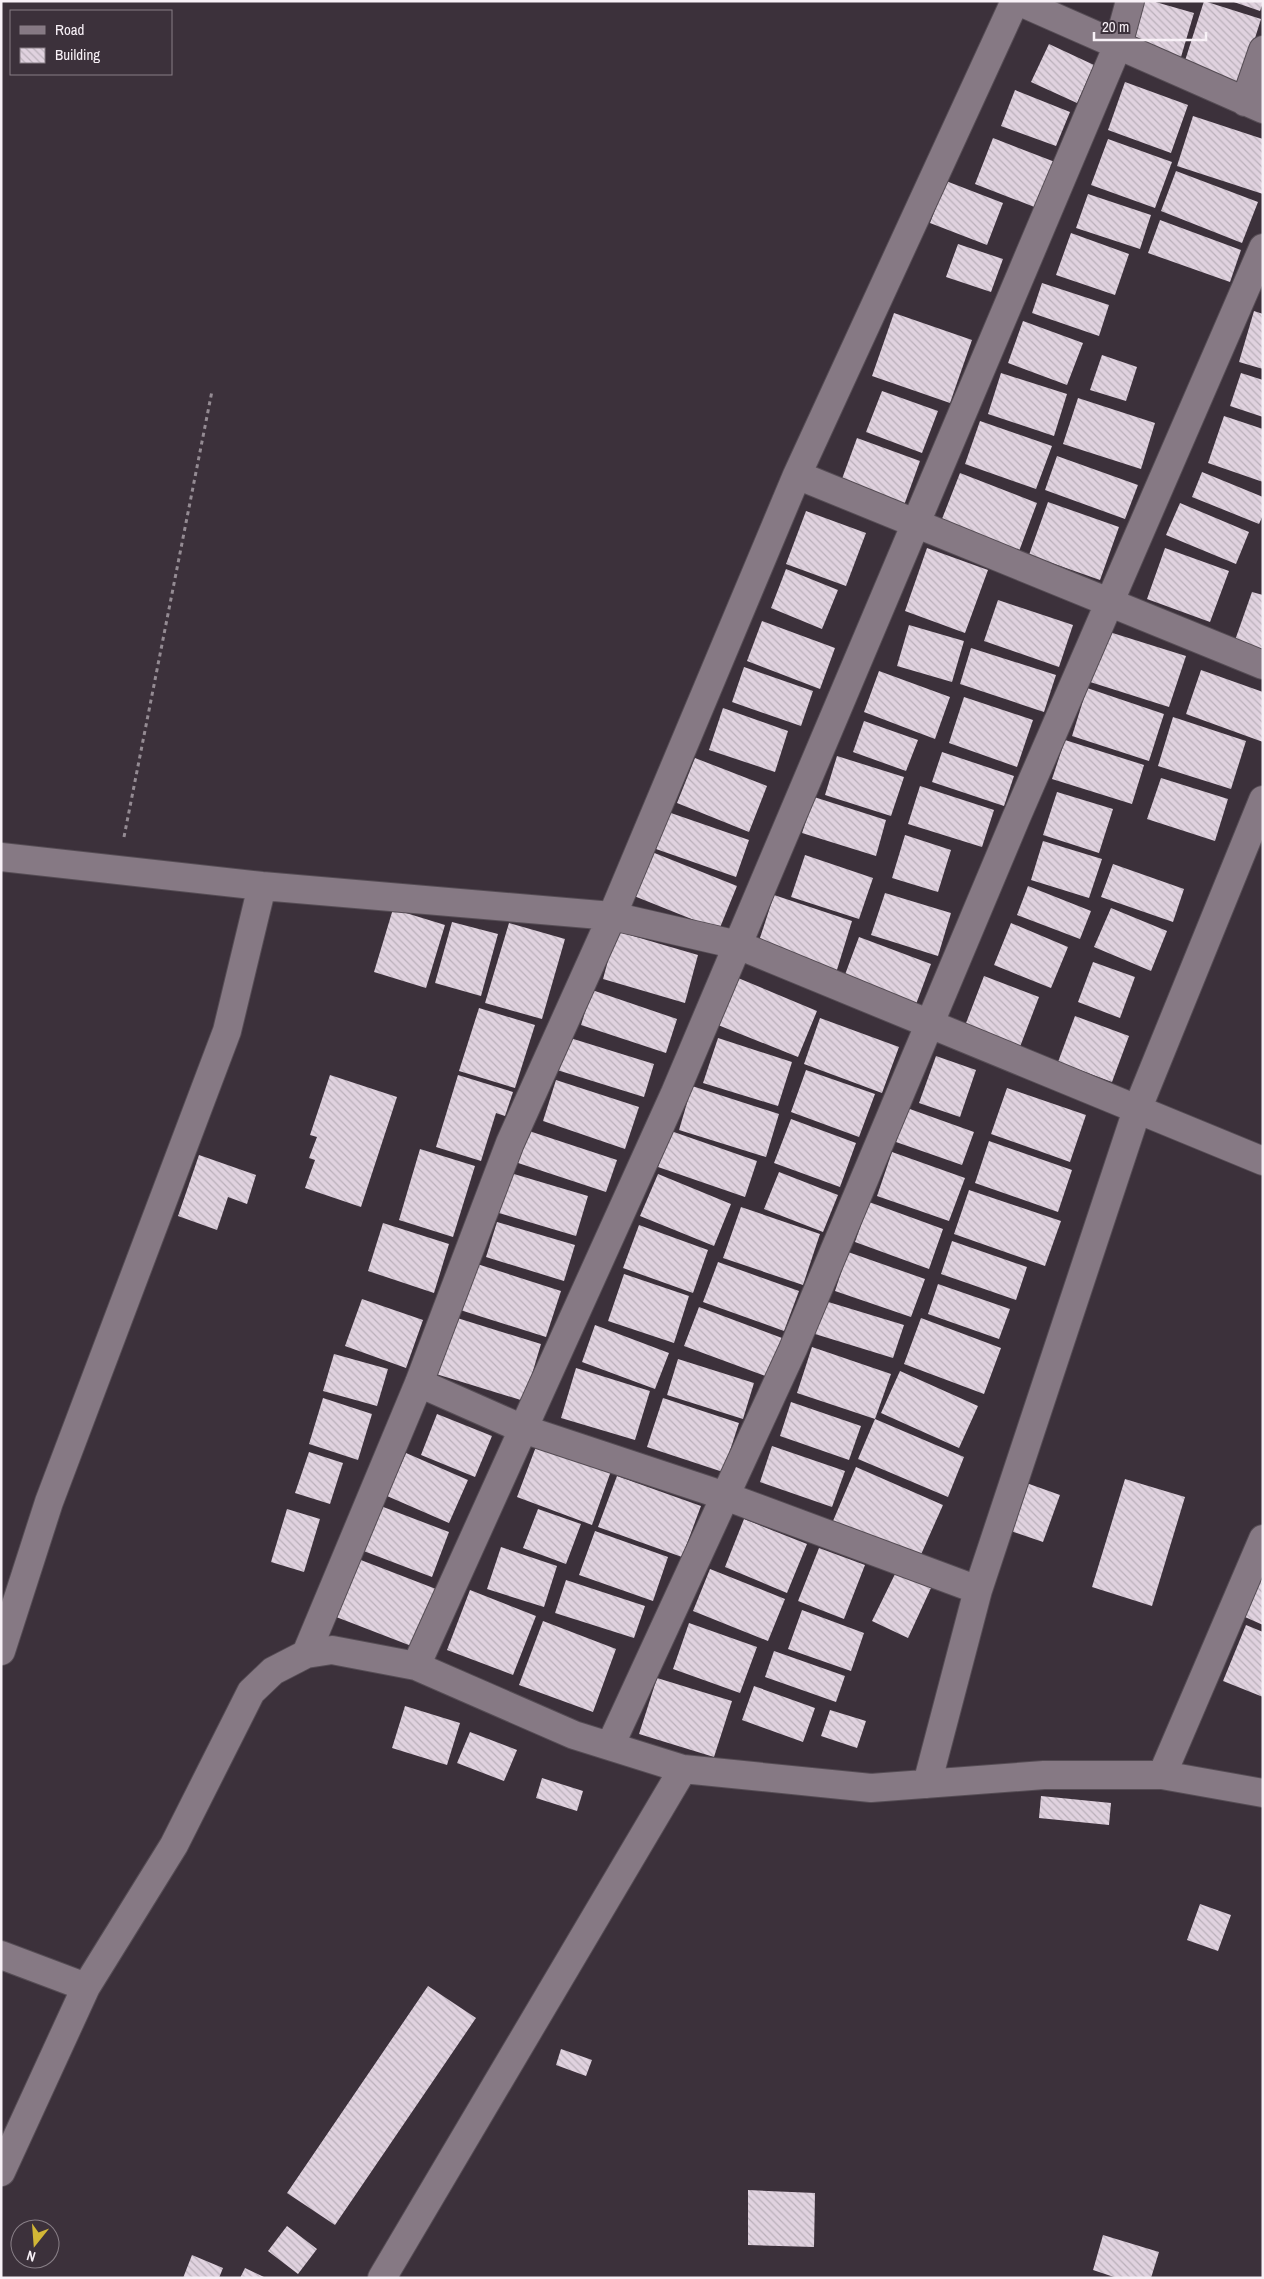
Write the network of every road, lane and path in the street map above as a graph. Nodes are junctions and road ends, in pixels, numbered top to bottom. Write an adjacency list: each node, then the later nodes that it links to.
1 (1016, 1): 3 (street); 8 (street)
2 (1130, 1): 3 (street)
3 (1118, 45): 5 (street); 9 (street)
4 (1263, 50): 5 (street)
5 (1254, 105)
6 (1263, 248): 10 (street)
7 (212, 391): 14 (path)
8 (798, 475): 9 (street); 16 (street)
9 (917, 524): 10 (street); 17 (street)
10 (1109, 603): 11 (street); 18 (street)
11 (1263, 666)
12 (1263, 800): 19 (street)
13 (1, 857): 14 (street)
14 (117, 870): 15 (street)
15 (262, 886): 16 (street); 26 (street)
16 (612, 916): 17 (street); 21 (street)
17 (738, 945): 18 (street); 22 (street)
18 (930, 1024): 19 (street); 23 (street)
19 (1137, 1110): 20 (street); 25 (street)
20 (1263, 1162)
21 (419, 1383): 22 (street); 27 (street)
22 (523, 1429): 23 (street); 28 (street)
23 (725, 1496): 25 (street); 29 (street)
24 (1263, 1539): 31 (street)
25 (978, 1590): 32 (street)
26 (1, 1651)
27 (306, 1654): 28 (street); 35 (street)
28 (416, 1666): 29 (street)
29 (610, 1746): 30 (street)
30 (683, 1769): 32 (street); 37 (street)
31 (1162, 1775): 32 (street); 33 (street)
32 (927, 1784)
33 (1263, 1793)
34 (1, 1955): 35 (street)
35 (86, 1988): 36 (street)
36 (1, 2172)
37 (382, 2278)

